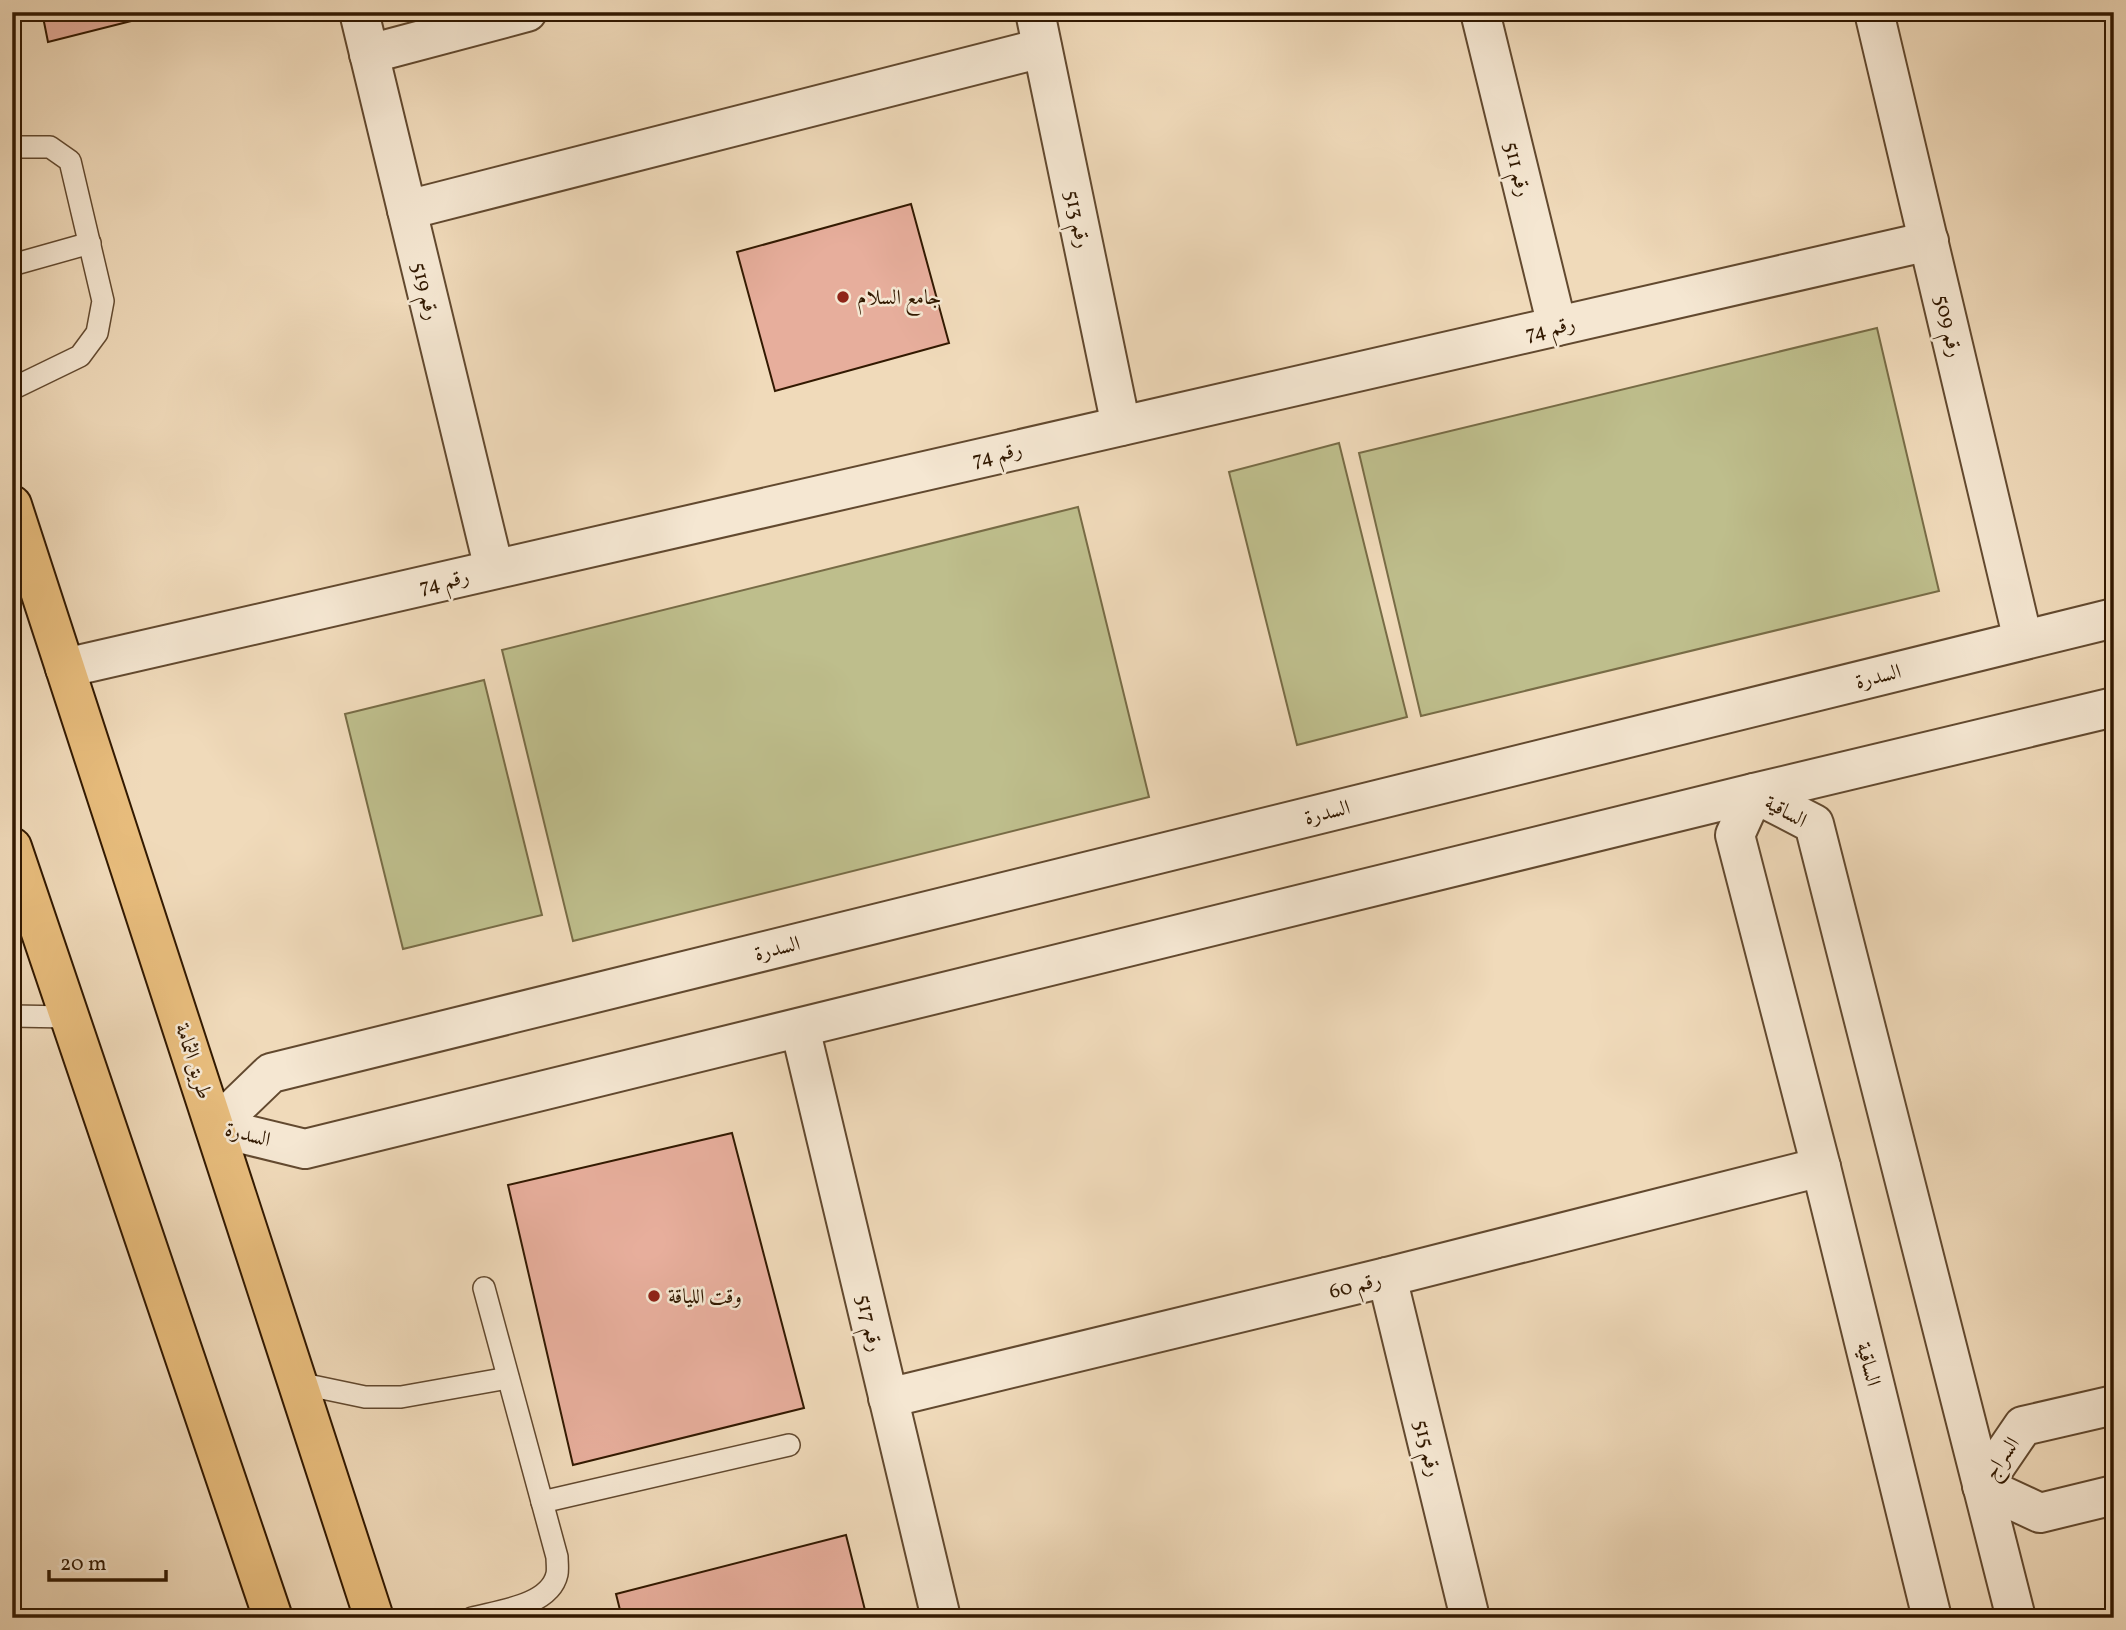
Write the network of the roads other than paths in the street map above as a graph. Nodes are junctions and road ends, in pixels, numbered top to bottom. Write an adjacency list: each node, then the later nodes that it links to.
1 (359, 12): 6 (street, رقم 519)
2 (527, 12): 6 (street)
3 (1480, 12): 12 (street, رقم 511)
4 (1874, 12): 9 (street, رقم 509)
5 (1038, 30): 8 (street); 14 (street, رقم 513)
6 (369, 54): 8 (street, رقم 519)
7 (12, 147): 10 (lane)
8 (407, 210): 16 (street, رقم 519)
9 (1929, 241): 12 (street, رقم 74); 18 (street, رقم 509)
10 (90, 243): 11 (lane); 13 (lane)
11 (12, 265)
12 (1557, 327): 14 (street, رقم 74)
13 (12, 389)
14 (1121, 426): 16 (street, رقم 74)
15 (12, 505): 19 (main road, طريق الثمامة)
16 (494, 569): 19 (street, رقم 74)
17 (2114, 618): 18 (street, السدرة)
18 (2023, 639): 26 (street, السدرة)
19 (65, 668): 26 (main road, طريق الثمامة)
20 (2114, 707): 21 (street, السدرة)
21 (1754, 793): 25 (street, السدرة); 27 (street, الساقية); 35 (street, الساقية)
22 (12, 847): 24 (main road)
23 (12, 1016): 24 (lane)
24 (69, 1017): 38 (main road)
25 (800, 1028): 26 (street, السدرة); 32 (street, رقم 517)
26 (215, 1127): 31 (main road, طريق الثمامة)
27 (1821, 1167): 28 (street, رقم 60); 43 (street, الساقية)
28 (1387, 1278): 32 (street, رقم 60); 42 (street, رقم 515)
29 (484, 1287): 30 (lane)
30 (508, 1378): 31 (lane); 37 (lane)
31 (298, 1383): 39 (main road, طريق الثمامة)
32 (888, 1398): 41 (street, رقم 517)
33 (2114, 1405): 35 (street, السراج)
34 (789, 1445): 37 (lane)
35 (1982, 1486): 36 (street, السراج); 44 (street, الساقية)
36 (2114, 1494)
37 (542, 1502): 40 (lane)
38 (273, 1618)
39 (374, 1618)
40 (472, 1618)
41 (940, 1618)
42 (1470, 1618)
43 (1932, 1618)
44 (2016, 1618)

